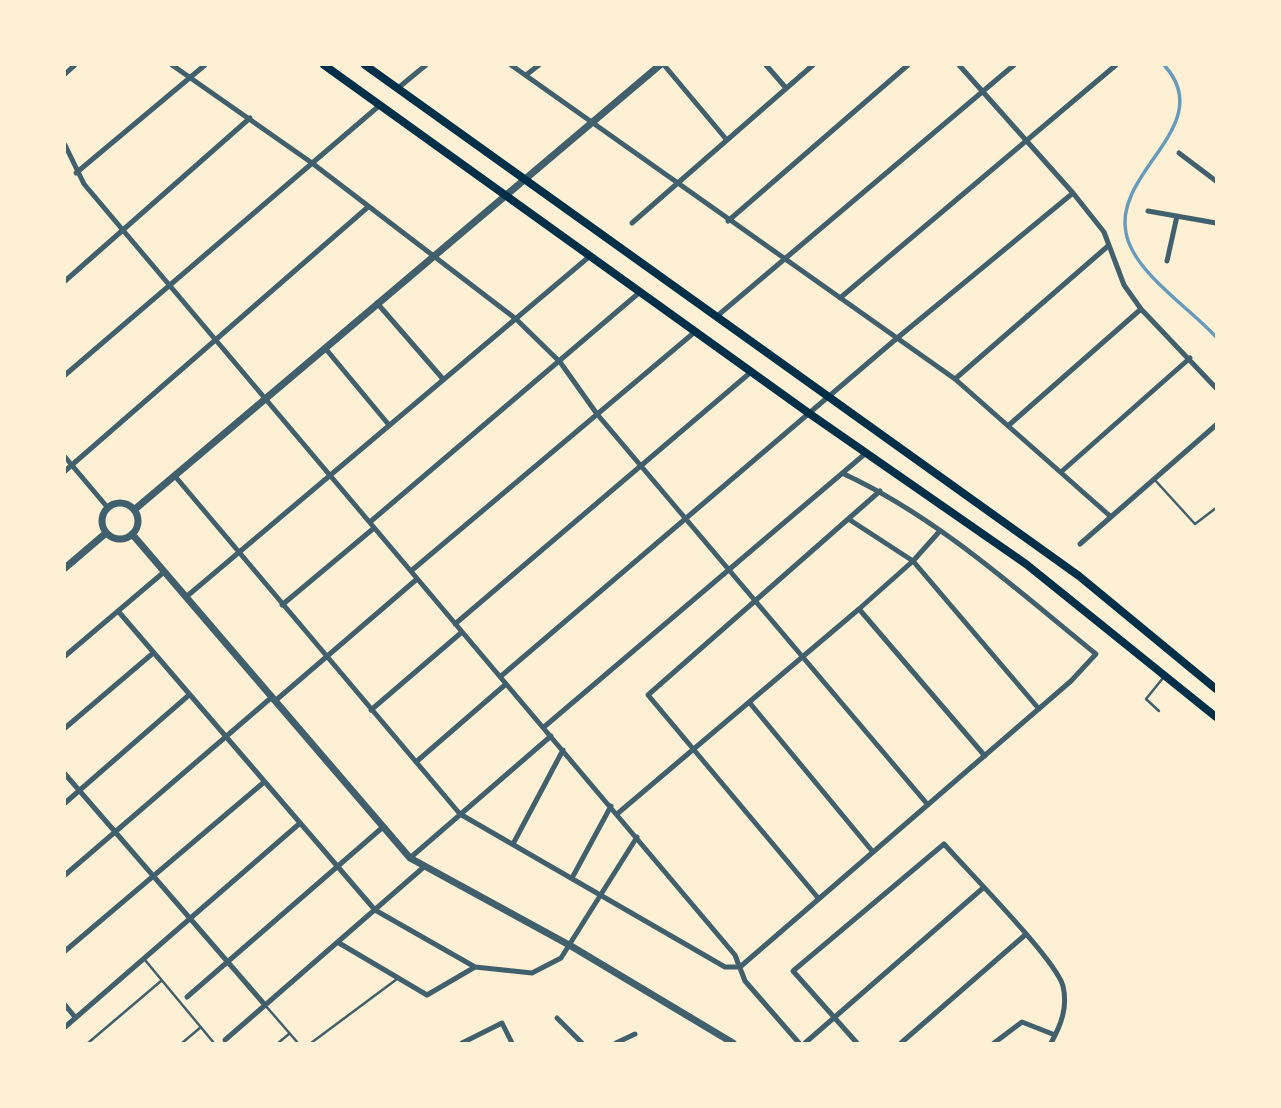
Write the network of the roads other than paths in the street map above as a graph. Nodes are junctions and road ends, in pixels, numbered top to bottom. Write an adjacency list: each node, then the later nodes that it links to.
1 (75, 65): 16 (street)
2 (172, 65): 18 (street)
3 (205, 65): 18 (street)
4 (324, 65): 22 (main road)
5 (365, 65): 19 (main road)
6 (426, 65): 19 (street)
7 (511, 65): 17 (street)
8 (539, 65): 17 (street)
9 (662, 65): 24 (street); 25 (street)
10 (766, 65): 20 (street)
11 (813, 65): 20 (street)
12 (908, 65): 39 (street)
13 (959, 65): 21 (street)
14 (1014, 65): 21 (street)
15 (1116, 65): 26 (street)
16 (65, 74)
17 (526, 75): 24 (street)
18 (191, 77): 23 (street); 30 (street)
19 (398, 88): 31 (main road)
20 (786, 88): 25 (street)
21 (980, 90): 26 (street); 46 (street)
22 (380, 104): 29 (street); 35 (main road)
23 (250, 118): 29 (street); 42 (street)
24 (591, 123): 31 (street); 33 (street)
25 (726, 139): 33 (street)
26 (1026, 144): 34 (street); 51 (street)
27 (65, 145): 30 (street)
28 (1179, 153): 32 (street)
29 (312, 163): 36 (street); 49 (street)
30 (76, 173): 42 (street)
31 (525, 179): 35 (street); 54 (main road)
32 (1216, 181)
33 (677, 182): 39 (street); 40 (street)
34 (1073, 193): 43 (street); 57 (street)
35 (505, 196): 44 (street); 45 (main road)
36 (368, 206): 44 (street); 58 (street)
37 (1148, 211): 38 (street)
38 (1177, 216): 41 (street); 47 (street)
39 (728, 221): 46 (street)
40 (632, 223)
41 (1216, 223)
42 (123, 230): 48 (street); 49 (street)
43 (1108, 246): 53 (street); 65 (street)
44 (435, 254): 52 (street); 55 (street)
45 (590, 256): 50 (main road); 55 (street)
46 (784, 257): 51 (street); 54 (street)
47 (1167, 261)
48 (65, 281)
49 (170, 285): 58 (street); 63 (street)
50 (640, 292): 56 (main road); 61 (street)
51 (839, 298): 57 (street)
52 (377, 303): 59 (street); 64 (street)
53 (1141, 309): 60 (street); 72 (street)
54 (716, 317): 68 (main road)
55 (516, 319): 61 (street); 64 (street)
56 (696, 331): 62 (main road); 69 (street)
57 (896, 339): 65 (street); 68 (street)
58 (216, 340): 67 (street); 76 (street)
59 (325, 348): 67 (street); 71 (street)
60 (1190, 358): 66 (street); 79 (street)
61 (561, 362): 69 (street); 91 (street)
62 (751, 372): 70 (main road); 77 (street)
63 (65, 375)
64 (443, 379): 71 (street)
65 (955, 379): 72 (street)
66 (1216, 388)
67 (265, 398): 80 (street); 82 (street)
68 (829, 398): 70 (street); 118 (main road)
69 (597, 414): 77 (street); 101 (street)
70 (810, 414): 74 (main road); 89 (street)
71 (389, 425): 80 (street)
72 (1009, 425): 79 (street)
73 (1216, 425): 83 (street)
74 (866, 453): 81 (street); 115 (main road)
75 (65, 457): 76 (street)
76 (72, 465): 78 (street); 85 (street)
77 (641, 466): 89 (street); 109 (street)
78 (65, 471)
79 (1061, 472): 88 (street)
80 (329, 474): 91 (street); 97 (street)
81 (844, 474): 84 (street); 100 (street)
82 (174, 475): 87 (street); 97 (street)
83 (1154, 479): 86 (lane); 88 (street)
84 (880, 491): 90 (street); 93 (street)
85 (108, 508): 87 (street); 94 (street)
86 (1216, 508)
87 (134, 510): 95 (street)
88 (1110, 516): 96 (street)
89 (686, 519): 100 (street); 116 (street)
90 (850, 520): 98 (street); 105 (street)
91 (370, 522): 92 (street)
92 (374, 528): 101 (street); 106 (street)
93 (939, 532): 98 (street); 122 (street)
94 (106, 533): 95 (street); 99 (street)
95 (132, 534): 102 (street)
96 (1080, 544)
97 (238, 553): 104 (street); 106 (street)
98 (913, 562): 107 (street); 122 (street)
99 (65, 568)
100 (729, 570): 105 (street); 126 (street)
101 (411, 571): 103 (street)
102 (164, 572): 104 (street); 108 (street)
103 (417, 579): 109 (street); 114 (street)
104 (186, 597): 120 (street)
105 (756, 602): 113 (street); 130 (street)
106 (282, 605): 114 (street)
107 (859, 609): 113 (street); 132 (street)
108 (118, 611): 111 (street); 112 (street)
109 (455, 624): 110 (street)
110 (462, 632): 116 (street); 123 (street)
111 (152, 654): 119 (street); 127 (street)
112 (65, 656)
113 (802, 656): 121 (street); 138 (street)
114 (326, 657): 120 (street); 123 (street)
115 (1165, 675): 124 (lane); 125 (main road)
116 (500, 677): 117 (street)
117 (506, 684): 126 (street); 133 (street)
118 (1216, 689)
119 (189, 695): 129 (street); 136 (street)
120 (274, 699): 129 (street); 143 (street)
121 (749, 702): 130 (street); 147 (street)
122 (1039, 709): 132 (street)
123 (371, 710): 133 (street)
124 (1159, 711)
125 (1216, 717)
126 (544, 727): 128 (street)
127 (65, 729)
128 (551, 736): 131 (street); 140 (street)
129 (227, 738): 135 (street); 144 (street)
130 (694, 749): 141 (street); 156 (street)
131 (563, 750): 139 (street); 146 (street)
132 (985, 756): 138 (street)
133 (416, 761): 140 (street)
134 (65, 774): 136 (street)
135 (263, 783): 142 (street); 152 (street)
136 (79, 790): 137 (street); 144 (street)
137 (65, 803)
138 (928, 805): 147 (street)
139 (611, 806): 141 (street); 153 (street)
140 (460, 814): 146 (street); 148 (street)
141 (617, 814): 145 (street)
142 (299, 824): 150 (street); 158 (street)
143 (383, 827): 148 (street); 150 (street)
144 (115, 832): 151 (street); 152 (street)
145 (637, 837): 155 (street); 166 (street)
146 (513, 844): 153 (street)
147 (873, 852): 156 (street)
148 (410, 858): 149 (street)
149 (425, 866): 157 (street); 161 (street)
150 (337, 867): 157 (street); 164 (street)
151 (65, 875)
152 (153, 876): 158 (street); 162 (street)
153 (572, 878): 155 (street)
154 (983, 888): 159 (street); 174 (street); 174 (street)
155 (602, 896): 161 (street); 166 (street)
156 (819, 900): 166 (street)
157 (375, 911): 160 (street); 165 (street)
158 (189, 919): 163 (street); 164 (street)
159 (1025, 935): 179 (street); 195 (street)
160 (339, 943): 167 (street); 171 (street)
161 (570, 946): 165 (street); 191 (street)
162 (65, 951)
163 (144, 958): 168 (lane); 172 (street)
164 (226, 962): 169 (street); 171 (street)
165 (475, 967): 167 (street)
166 (740, 967): 192 (street)
167 (397, 979): 186 (lane)
168 (161, 981): 176 (lane); 181 (lane)
169 (187, 997)
170 (65, 1005): 172 (street)
171 (265, 1005): 177 (lane); 180 (street)
172 (75, 1017): 175 (street)
173 (557, 1018): 189 (street)
174 (834, 1018): 193 (street); 194 (street)
175 (65, 1027)
176 (201, 1027): 182 (lane); 183 (lane)
177 (289, 1034): 184 (lane); 185 (lane)
178 (635, 1034): 190 (street)
179 (1055, 1035): 196 (street); 197 (street)
180 (225, 1040)
181 (88, 1043)
182 (182, 1043)
183 (214, 1043)
184 (278, 1043)
185 (298, 1043)
186 (311, 1043)
187 (462, 1043): 188 (street)
188 (512, 1043)
189 (582, 1043)
190 (616, 1043)
191 (733, 1043)
192 (799, 1043)
193 (805, 1043)
194 (857, 1043)
195 (901, 1043)
196 (994, 1043)
197 (1051, 1043)

